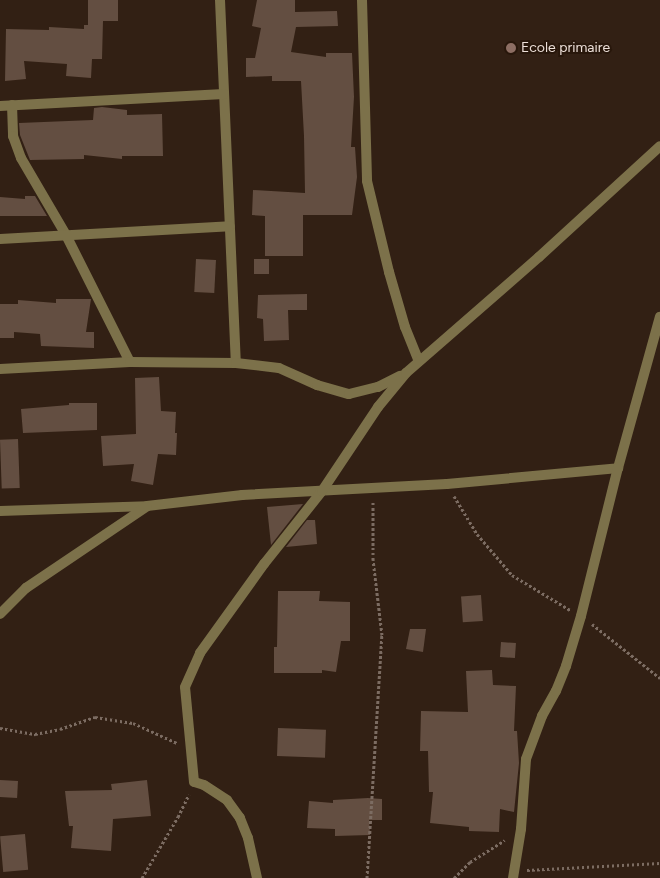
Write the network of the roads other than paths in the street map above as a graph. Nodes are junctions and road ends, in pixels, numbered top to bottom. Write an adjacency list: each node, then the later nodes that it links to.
1 (220, 0): 3 (street)
2 (362, 0): 11 (street)
3 (224, 94): 4 (street); 7 (street)
4 (12, 105): 5 (street); 8 (street)
5 (0, 106)
6 (660, 146): 11 (street)
7 (230, 226): 8 (street); 13 (street)
8 (66, 235): 9 (street); 12 (street)
9 (0, 239)
10 (660, 317): 16 (street)
11 (419, 361): 15 (street)
12 (130, 362): 13 (street); 14 (street)
13 (236, 363): 15 (street)
14 (0, 368)
15 (406, 373): 17 (street)
16 (618, 468): 17 (street); 21 (street)
17 (322, 491): 18 (street); 22 (street)
18 (148, 506): 19 (street); 20 (street)
19 (0, 511)
20 (0, 614)
21 (514, 874)
22 (257, 878)

